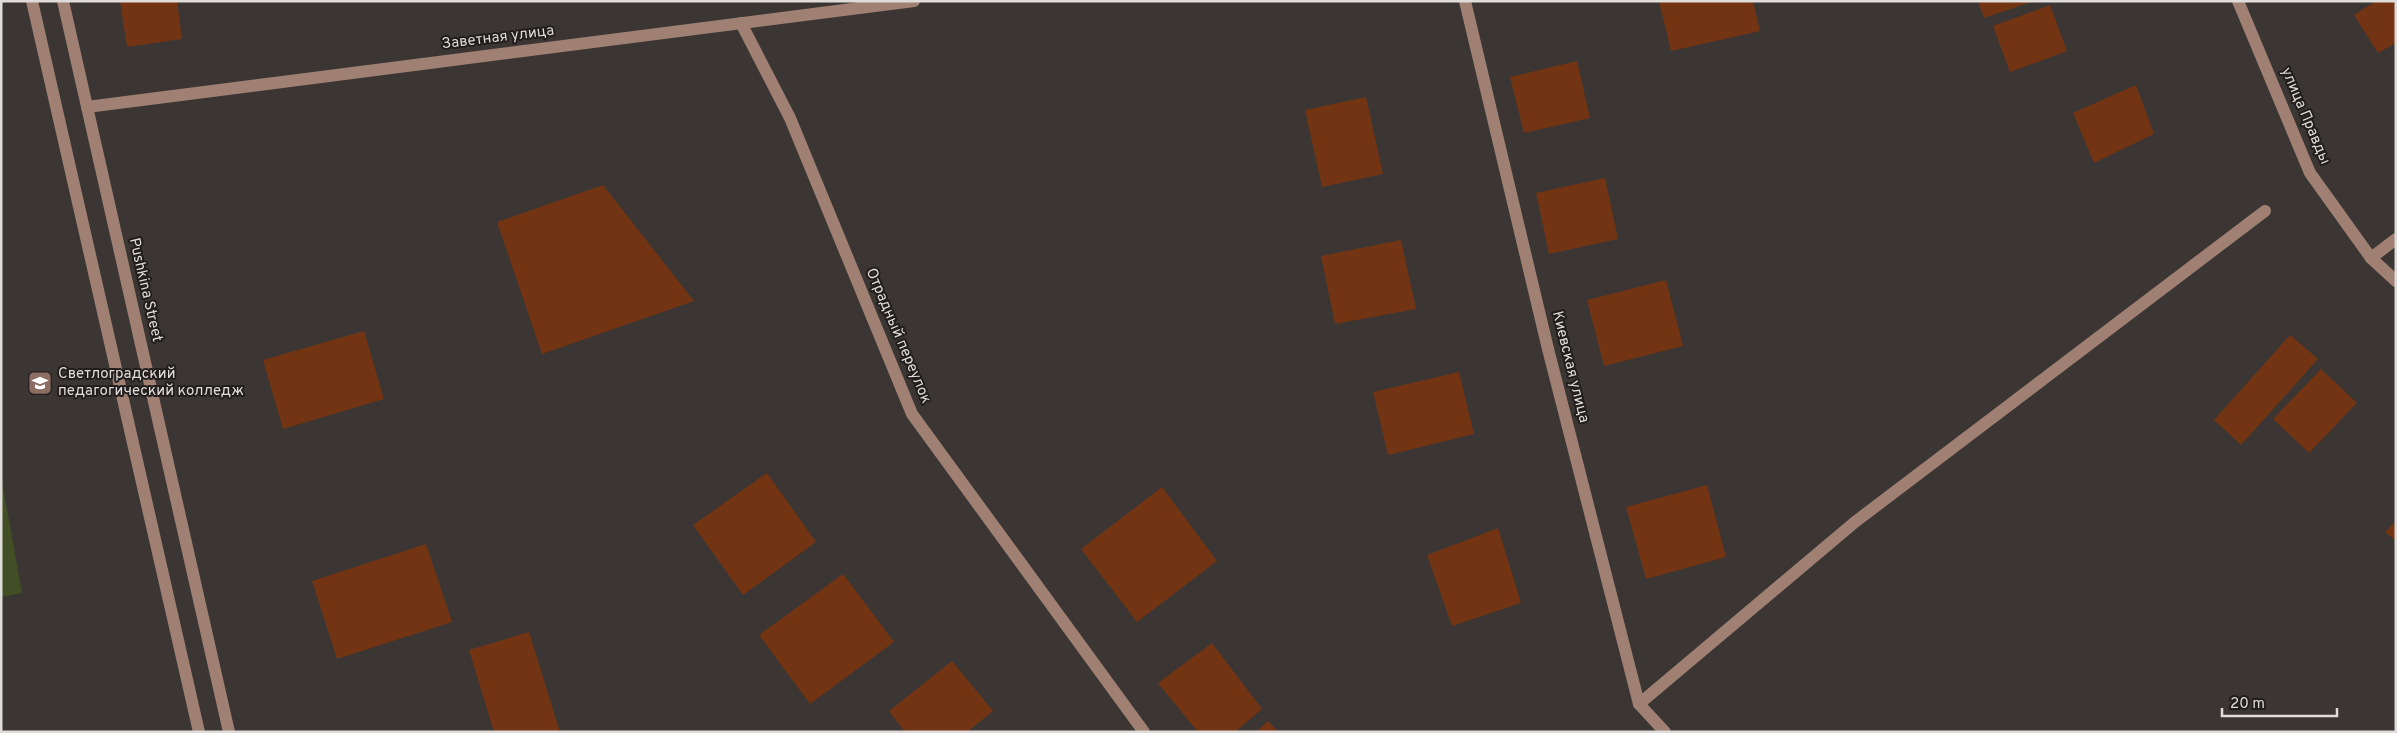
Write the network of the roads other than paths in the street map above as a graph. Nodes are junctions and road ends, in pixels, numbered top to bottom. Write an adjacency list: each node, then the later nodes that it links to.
1 (32, 1): 13 (street)
2 (63, 1): 7 (street, Pushkina Street)
3 (914, 1): 6 (street, Заветная улица)
4 (1464, 1): 12 (street, Киевская улица)
5 (2238, 1): 10 (street, улица Правды)
6 (741, 23): 7 (street, Заветная улица); 15 (street, Отрадный переулок)
7 (87, 106): 14 (street, Pushkina Street)
8 (2265, 212): 12 (street)
9 (2396, 239): 10 (street)
10 (2371, 258): 11 (street, улица Правды)
11 (2396, 281)
12 (1639, 704): 16 (street, Киевская улица)
13 (198, 732)
14 (229, 732)
15 (1144, 732)
16 (1665, 732)

